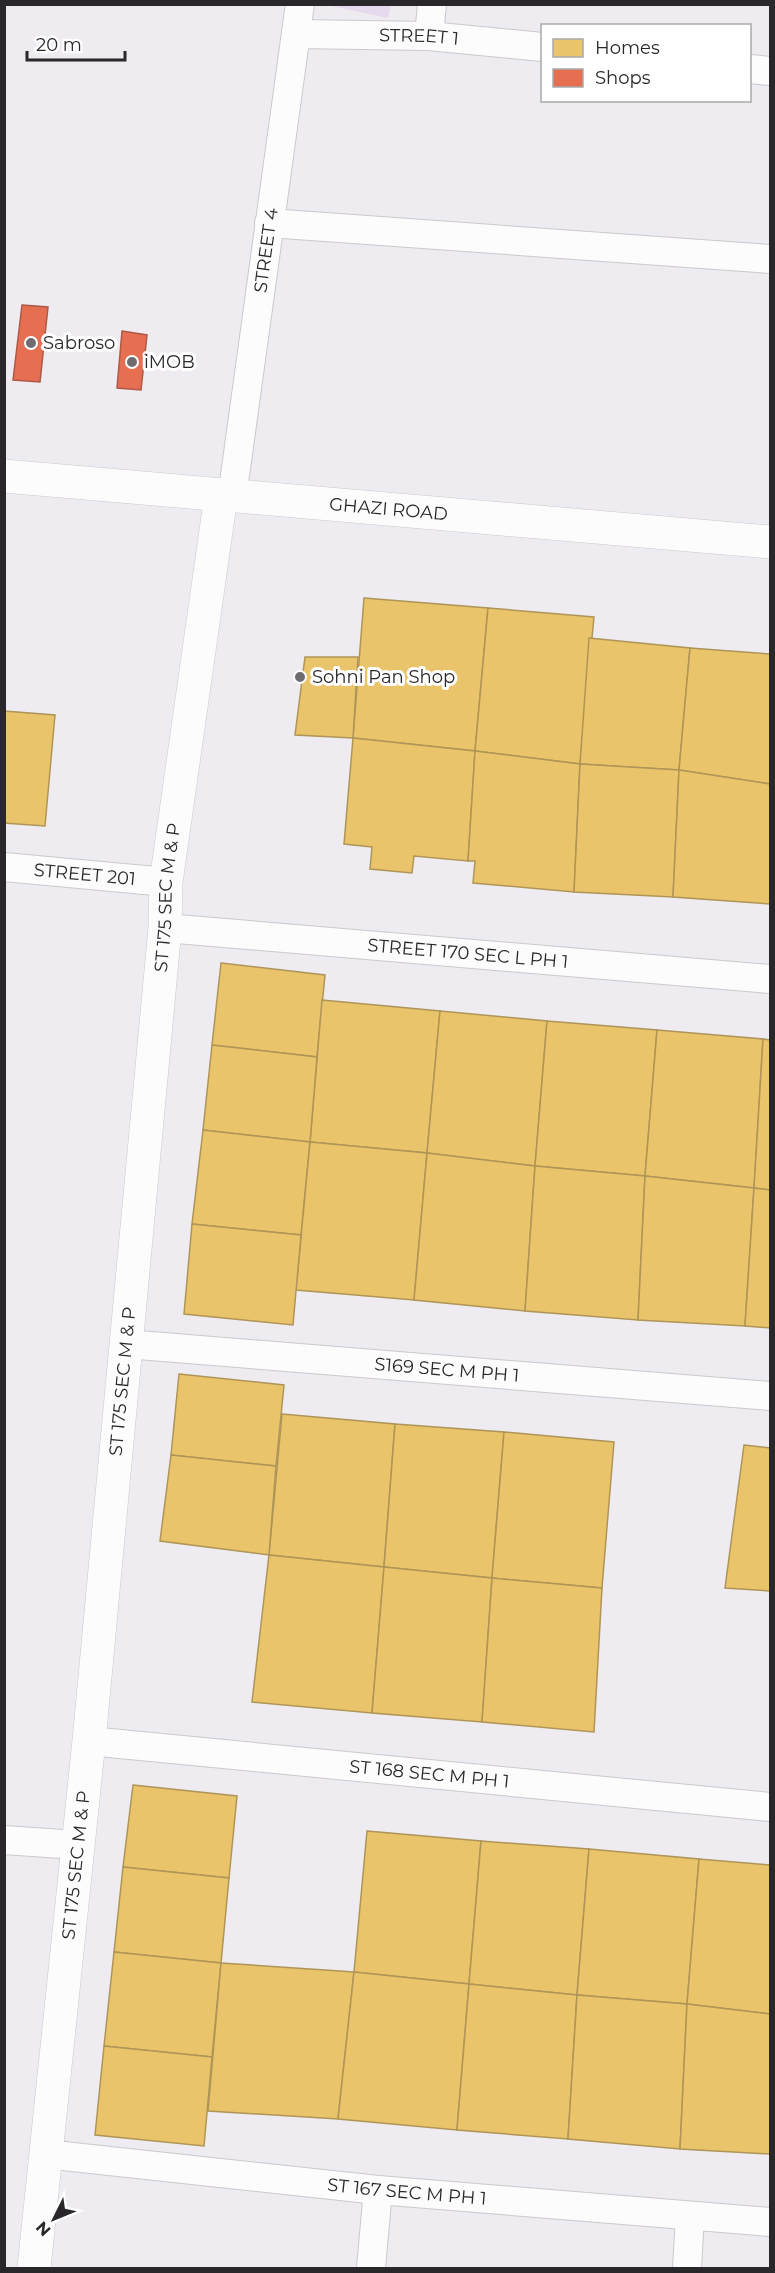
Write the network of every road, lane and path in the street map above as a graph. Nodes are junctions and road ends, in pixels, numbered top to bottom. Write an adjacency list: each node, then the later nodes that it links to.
1 (300, 4): 3 (street, STREET 4)
2 (432, 4): 4 (street)
3 (296, 34): 4 (street, STREET 1); 8 (street, STREET 4)
4 (429, 36): 5 (street, STREET 1)
5 (541, 47)
6 (751, 69): 7 (street)
7 (771, 71)
8 (269, 223): 9 (street); 11 (street, STREET 4)
9 (771, 259)
10 (4, 476): 11 (street, GHAZI ROAD)
11 (227, 496): 12 (street, GHAZI ROAD); 14 (street, ST 175 SEC M & P)
12 (771, 542)
13 (4, 867): 14 (street, STREET 201)
14 (166, 882): 15 (street, ST 175 SEC M & P)
15 (165, 928): 16 (street, STREET 170 SEC L PH 1); 17 (street, ST 175 SEC M & P)
16 (771, 979)
17 (126, 1344): 18 (street, S169 SEC M PH 1); 19 (street, ST 175 SEC M & P)
18 (771, 1396)
19 (89, 1741): 20 (street, ST 168 SEC M PH 1); 22 (street, ST 175 SEC M & P)
20 (771, 1807)
21 (4, 1840): 22 (street)
22 (77, 1845): 23 (street, ST 175 SEC M & P)
23 (45, 2154): 24 (street, ST 167 SEC M PH 1); 27 (street, ST 175 SEC M & P)
24 (378, 2190): 25 (street, ST 167 SEC M PH 1); 28 (street)
25 (690, 2216): 26 (street, ST 167 SEC M PH 1); 29 (street)
26 (771, 2222)
27 (34, 2268)
28 (371, 2268)
29 (687, 2268)

